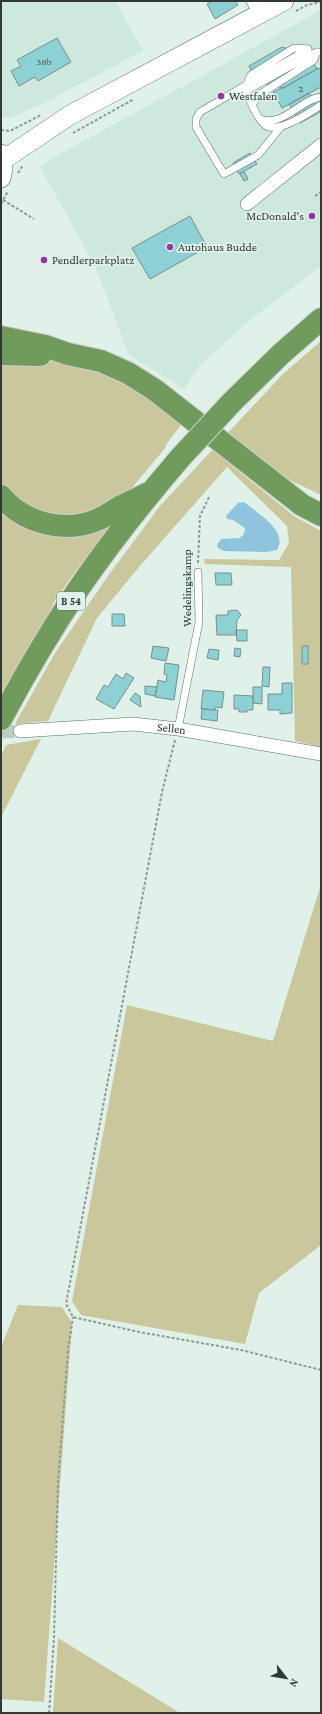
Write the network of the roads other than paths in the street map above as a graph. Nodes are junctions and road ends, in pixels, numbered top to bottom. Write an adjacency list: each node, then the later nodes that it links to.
1 (284, 1): 2 (main road)
2 (256, 8): 11 (main road)
3 (318, 52): 4 (lane); 4 (lane); 6 (lane)
4 (246, 88): 6 (lane); 9 (lane)
5 (321, 97): 8 (lane)
6 (252, 105): 8 (lane)
7 (321, 105): 9 (lane)
8 (260, 120): 9 (lane)
9 (280, 128)
10 (321, 145): 12 (street)
11 (2, 159)
12 (247, 204)
13 (321, 319): 18 (highway, B 54)
14 (321, 331): 18 (highway)
15 (1, 337): 17 (highway)
16 (1, 354): 17 (highway)
17 (68, 354): 19 (highway)
18 (281, 354): 20 (highway, B 54, bridge)
19 (262, 473): 22 (highway); 23 (highway)
20 (152, 491): 21 (highway); 25 (highway, B 54)
21 (1, 496)
22 (321, 501)
23 (321, 515)
24 (198, 572): 26 (lane, Wedelingskamp)
25 (1, 719)
26 (178, 729): 27 (street, Sellen); 28 (street, Sellen)
27 (20, 731)
28 (321, 754)

